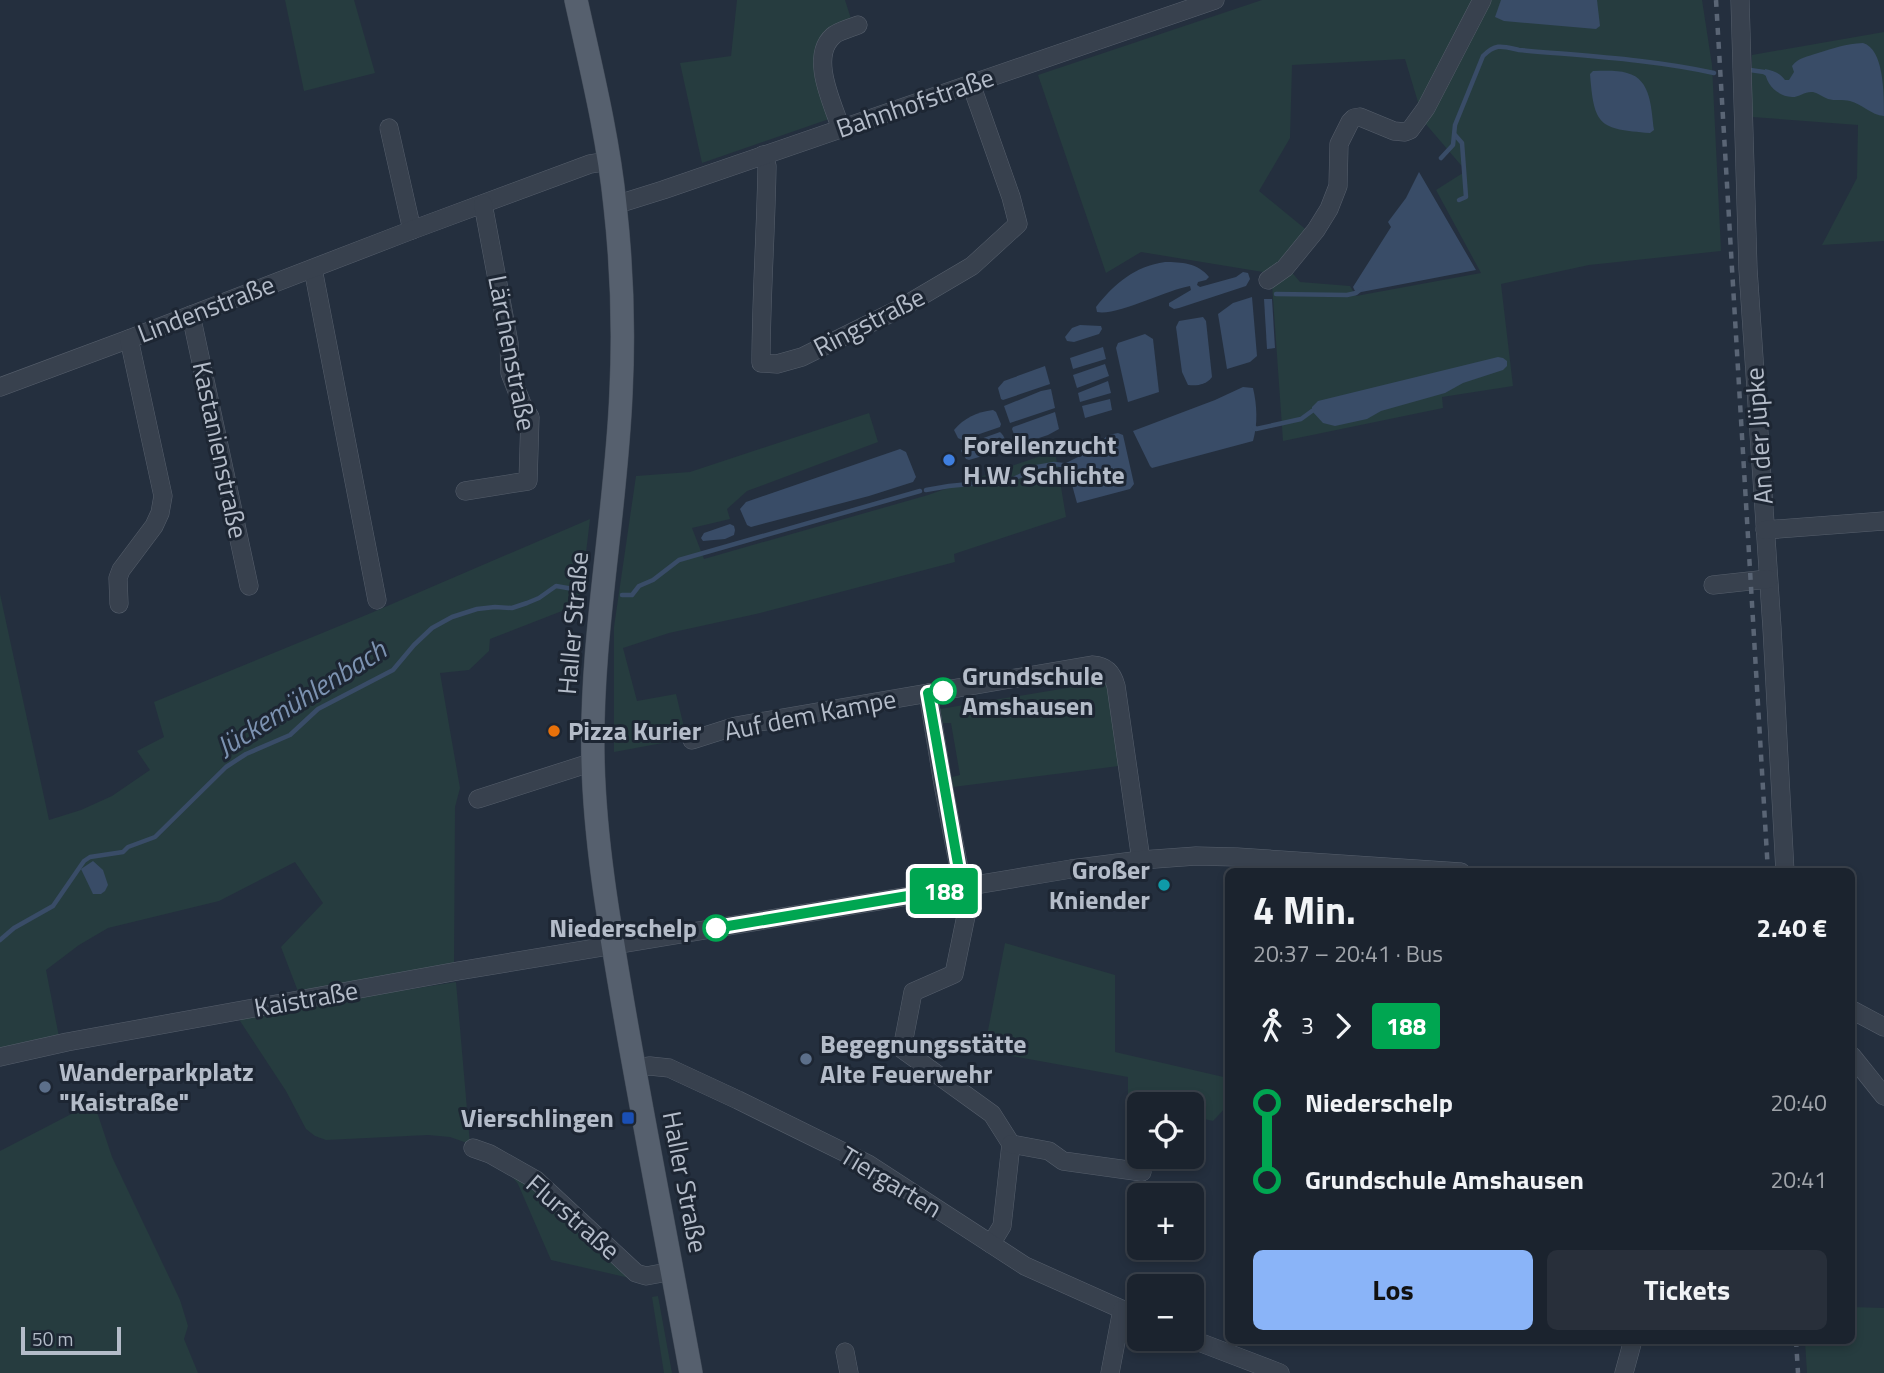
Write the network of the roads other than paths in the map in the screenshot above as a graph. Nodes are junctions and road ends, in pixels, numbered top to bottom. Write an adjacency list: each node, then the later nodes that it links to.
1 (576, 0): 10 (main road, Haller Straße)
2 (1215, 0): 6 (street, Bahnhofstraße)
3 (1482, 0): 15 (street)
4 (1740, 0): 21 (street, An der Jüpke)
5 (858, 25): 8 (street)
6 (971, 84): 8 (street, Bahnhofstraße); 9 (street, Ringstraße)
7 (389, 128): 13 (street)
8 (841, 129): 9 (street, Bahnhofstraße)
9 (763, 155): 12 (street, Bahnhofstraße)
10 (609, 161): 11 (street, Lindenstraße); 12 (main road, Haller Straße)
11 (483, 204): 13 (street, Lindenstraße); 19 (street, Lärchenstraße)
12 (615, 205): 29 (main road, Haller Straße)
13 (412, 230): 14 (street, Lindenstraße)
14 (313, 269): 16 (street, Lindenstraße); 25 (street)
15 (1268, 280)
16 (191, 315): 17 (street, Lindenstraße); 24 (street, Kastanienstraße)
17 (129, 339): 18 (street, Lindenstraße); 26 (street)
18 (0, 387)
19 (465, 491)
20 (1884, 521): 21 (street)
21 (1765, 530): 22 (street, An der Jüpke)
22 (1768, 579): 23 (street); 33 (street, An der Jüpke)
23 (1713, 585)
24 (249, 586)
25 (377, 600)
26 (119, 604)
27 (928, 693): 28 (street, Auf dem Kampe); 31 (street, Auf dem Kampe); 34 (street, Auf dem Kampe)
28 (692, 740)
29 (593, 762): 30 (street); 35 (main road, Haller Straße)
30 (478, 799)
31 (1141, 860): 32 (street, Kaistraße); 34 (street, Kaistraße)
32 (1401, 868)
33 (1785, 868)
34 (962, 887): 35 (street, Kaistraße); 42 (street, Auf dem Kampe)
35 (613, 946): 38 (street, Kaistraße); 40 (main road, Haller Straße)
36 (1855, 1012): 37 (street)
37 (1884, 1027)
38 (0, 1057)
39 (1855, 1060): 41 (street)
40 (635, 1068): 45 (street, Tiergarten); 46 (main road, Haller Straße)
41 (1884, 1096)
42 (1011, 1144): 44 (street); 45 (street)
43 (473, 1148): 46 (street, Flurstraße)
44 (1142, 1172)
45 (991, 1244): 47 (street, Tiergarten)
46 (673, 1271): 52 (main road, Haller Straße)
47 (1122, 1310): 48 (street, Tiergarten); 54 (street)
48 (1127, 1312)
49 (1204, 1344): 55 (street)
50 (1632, 1344): 56 (street)
51 (845, 1352): 53 (street)
52 (691, 1373)
53 (849, 1373)
54 (1110, 1373)
55 (1280, 1373)
56 (1625, 1373)

